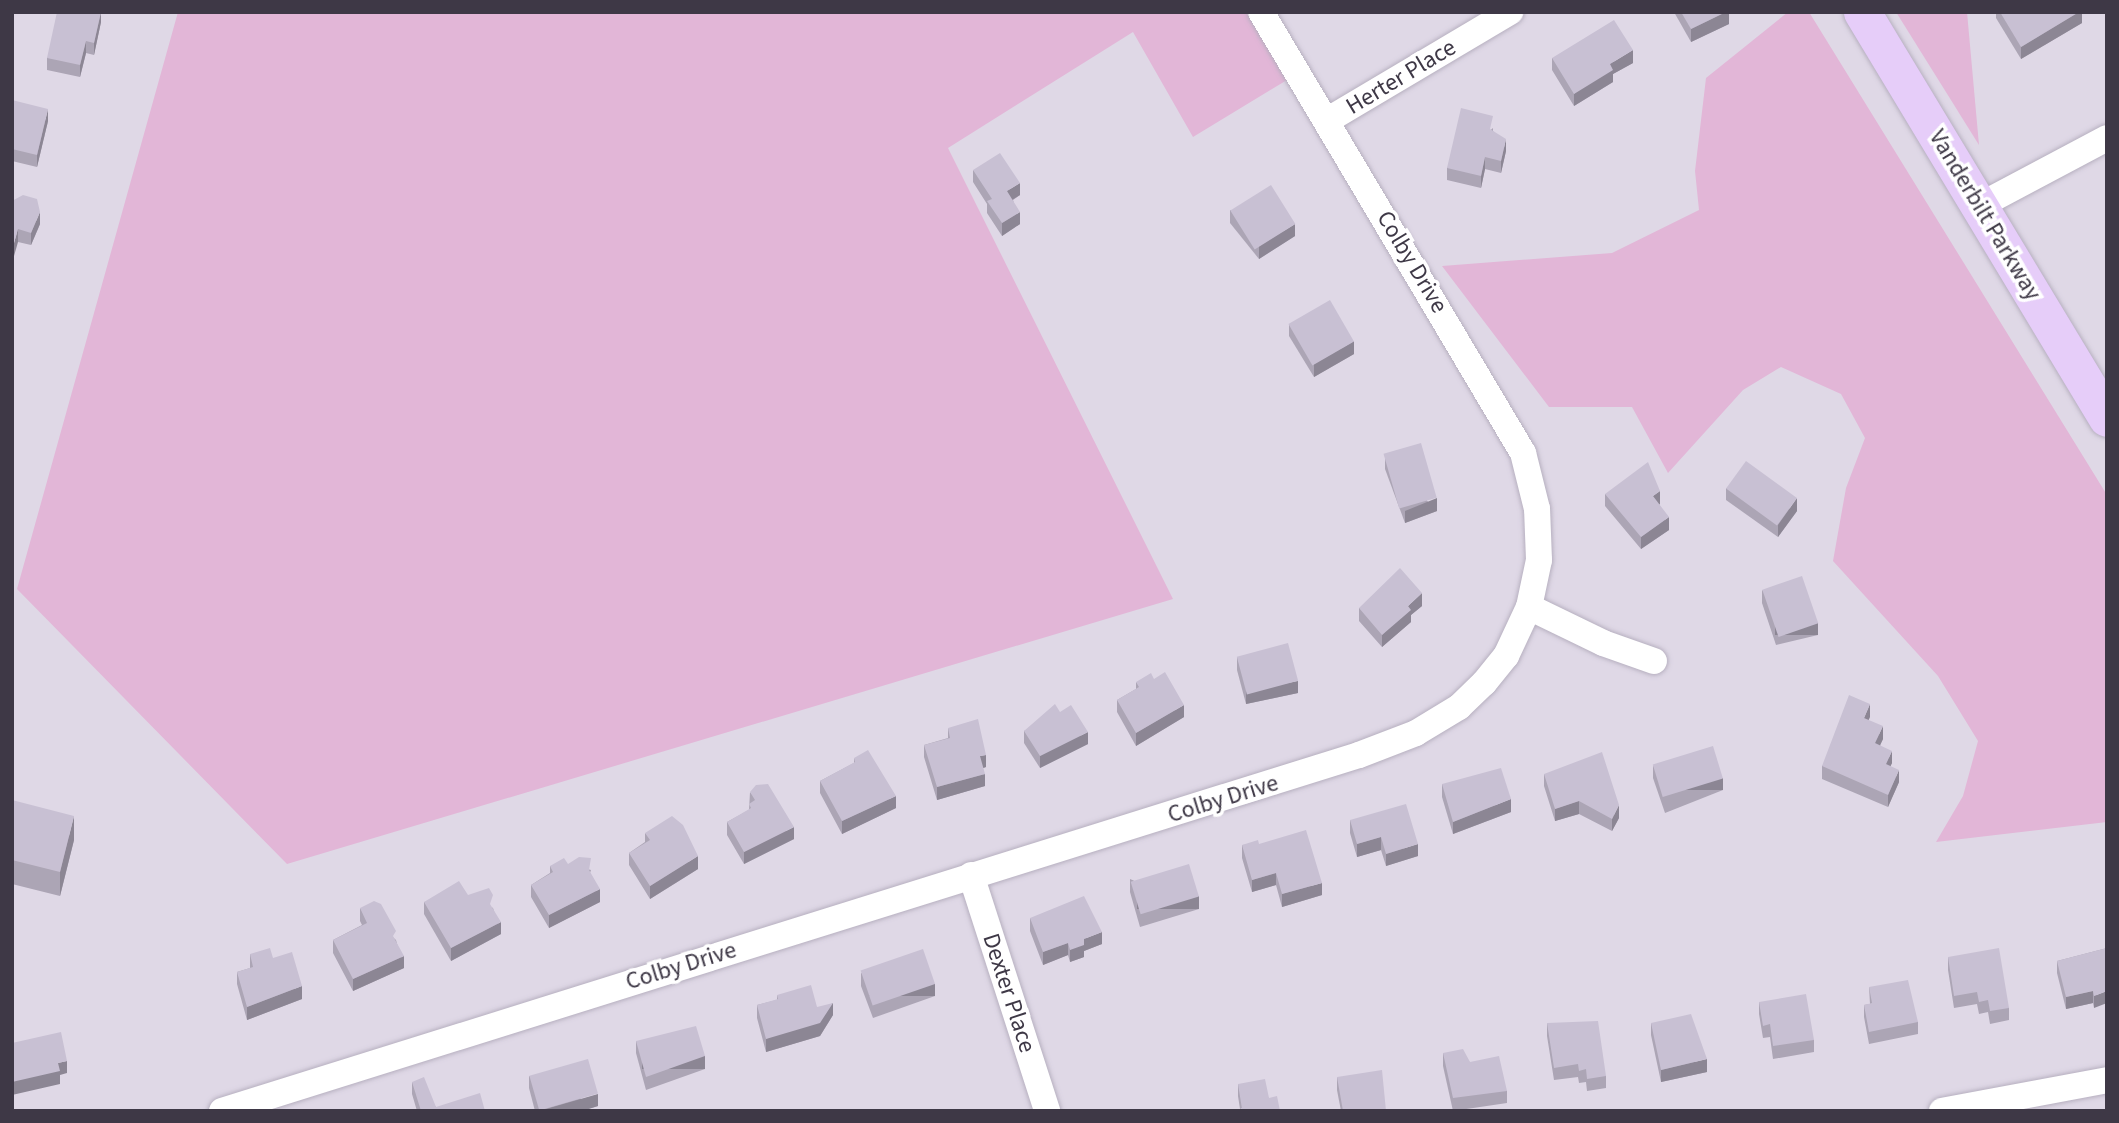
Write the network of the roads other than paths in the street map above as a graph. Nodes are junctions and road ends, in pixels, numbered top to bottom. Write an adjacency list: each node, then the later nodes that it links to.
1 (1261, 12): 4 (street, Colby Drive)
2 (1510, 12): 4 (street, Herter Place)
3 (1862, 12): 6 (main road, Vanderbilt Parkway)
4 (1328, 120): 8 (street, Colby Drive)
5 (2107, 138): 6 (street)
6 (1979, 206): 7 (main road, Vanderbilt Parkway)
7 (2107, 418)
8 (1529, 607): 9 (street); 10 (street, Colby Drive)
9 (1654, 661)
10 (971, 875): 12 (street, Colby Drive); 13 (street, Dexter Place)
11 (2107, 1080): 14 (street)
12 (222, 1111)
13 (1047, 1111)
14 (1942, 1111)

